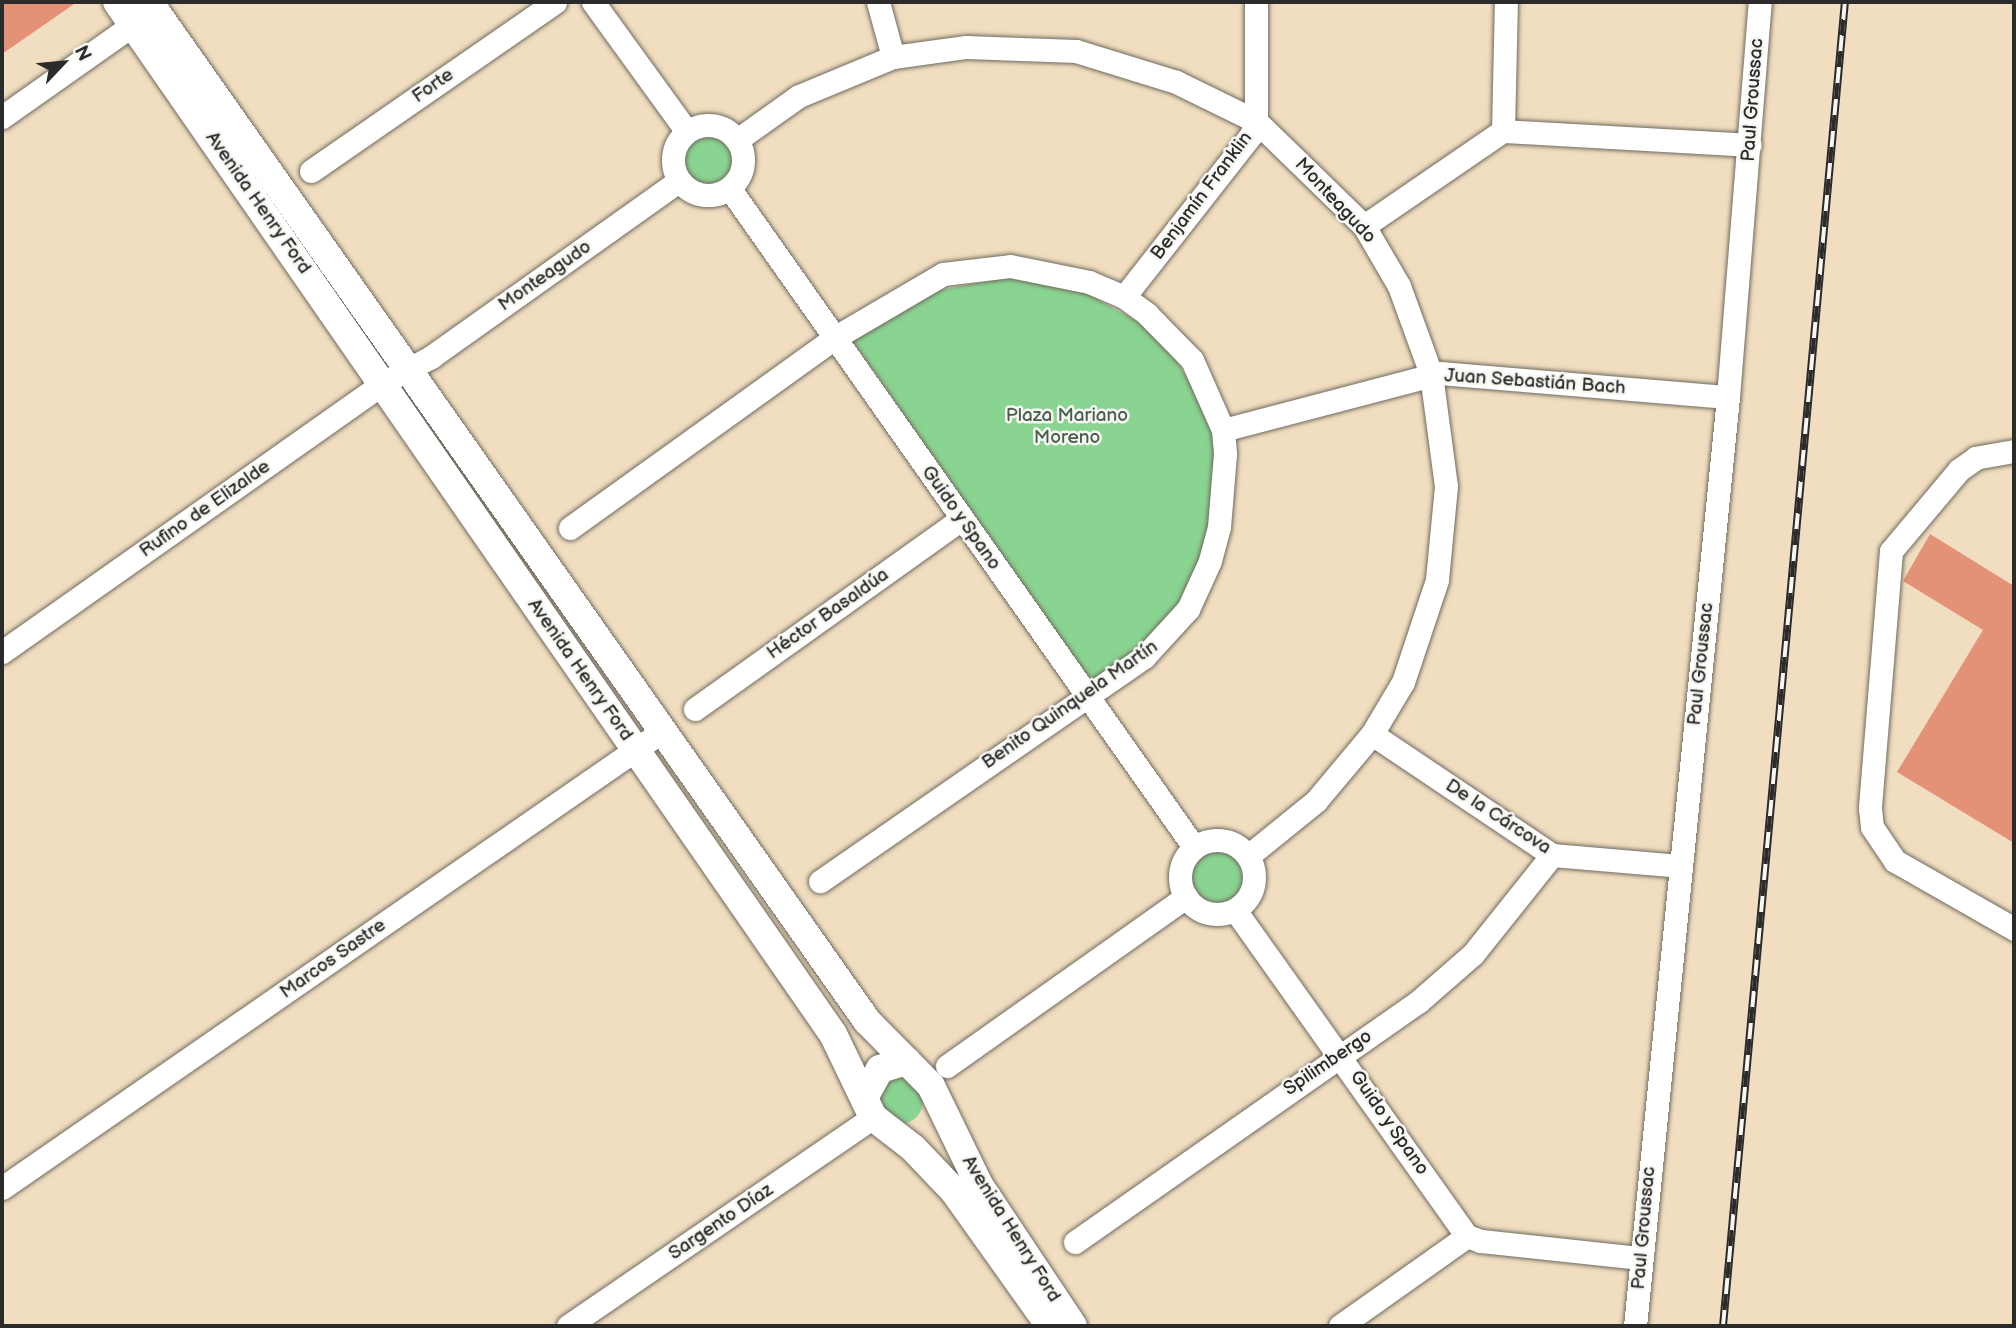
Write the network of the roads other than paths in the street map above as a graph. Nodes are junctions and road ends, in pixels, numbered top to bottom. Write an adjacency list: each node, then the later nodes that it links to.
1 (555, 2): 15 (street, Forte)
2 (593, 2): 12 (street)
3 (878, 2): 8 (street)
4 (1256, 2): 10 (street, Benjamín Franklin)
5 (1506, 2): 11 (street)
6 (1760, 2): 14 (street, Paul Groussac)
7 (138, 9): 9 (street); 21 (main road, Avenida Henry Ford); 23 (main road, Avenida Henry Ford)
8 (892, 57): 10 (street, Monteagudo); 13 (street, Monteagudo)
9 (2, 117)
10 (1256, 121): 18 (street, Monteagudo); 19 (street, Benjamín Franklin)
11 (1503, 131): 14 (street); 18 (street)
12 (687, 132): 13 (street); 16 (street)
13 (737, 140): 17 (street)
14 (1750, 145): 24 (street, Paul Groussac)
15 (311, 171)
16 (679, 181): 17 (street); 21 (street, Monteagudo)
17 (730, 189): 20 (street, Guido y Spano)
18 (1364, 226): 22 (street, Monteagudo)
19 (1124, 297): 20 (street, Benito Quinquela Martín); 25 (street, Benito Quinquela Martín)
20 (834, 338): 27 (street, Guido y Spano); 28 (street, Benito Quinquela Martín)
21 (411, 371): 23 (street, Rufino de Elizalde); 32 (main road, Avenida Henry Ford)
22 (1432, 374): 24 (street, Juan Sebastián Bach); 25 (street, Juan Sebastián Bach); 33 (street, Monteagudo)
23 (383, 383): 29 (street, Rufino de Elizalde); 34 (main road, Avenida Henry Ford)
24 (1728, 397): 38 (street, Paul Groussac)
25 (1223, 430): 30 (street, Benito Quinquela Martín)
26 (2014, 451): 42 (street)
27 (961, 519): 30 (street, Guido y Spano); 31 (street, Héctor Basaldúa)
28 (570, 528)
29 (2, 652)
30 (1084, 696): 35 (street, Guido y Spano); 39 (street, Benito Quinquela Martín)
31 (695, 709)
32 (664, 730): 34 (street, Marcos Sastre); 44 (main road, Avenida Henry Ford)
33 (1372, 734): 36 (street, De la Cárcova); 37 (street, Monteagudo)
34 (636, 750): 47 (main road, Avenida Henry Ford); 49 (street, Marcos Sastre)
35 (1194, 847): 37 (street); 40 (street)
36 (1552, 855): 38 (street, De la Cárcova); 43 (street, Spilimbergo)
37 (1248, 856): 41 (street)
38 (1680, 866): 52 (street, Paul Groussac)
39 (820, 881)
40 (1186, 897): 41 (street); 45 (street)
41 (1235, 910): 43 (street, Guido y Spano)
42 (2014, 929)
43 (1341, 1052): 50 (street, Guido y Spano); 51 (street, Spilimbergo)
44 (907, 1061): 46 (main road, Avenida Henry Ford); 47 (main road)
45 (947, 1066)
46 (936, 1101): 48 (main road); 55 (main road, Avenida Henry Ford)
47 (869, 1107): 48 (main road, Avenida Henry Ford); 53 (street, Sargento Díaz)
48 (898, 1136): 54 (main road, Avenida Henry Ford)
49 (2, 1188)
50 (1467, 1236): 52 (street); 56 (street)
51 (1075, 1242)
52 (1641, 1258): 57 (street, Paul Groussac)
53 (568, 1326)
54 (1049, 1326)
55 (1073, 1326)
56 (1340, 1326)
57 (1635, 1326)

